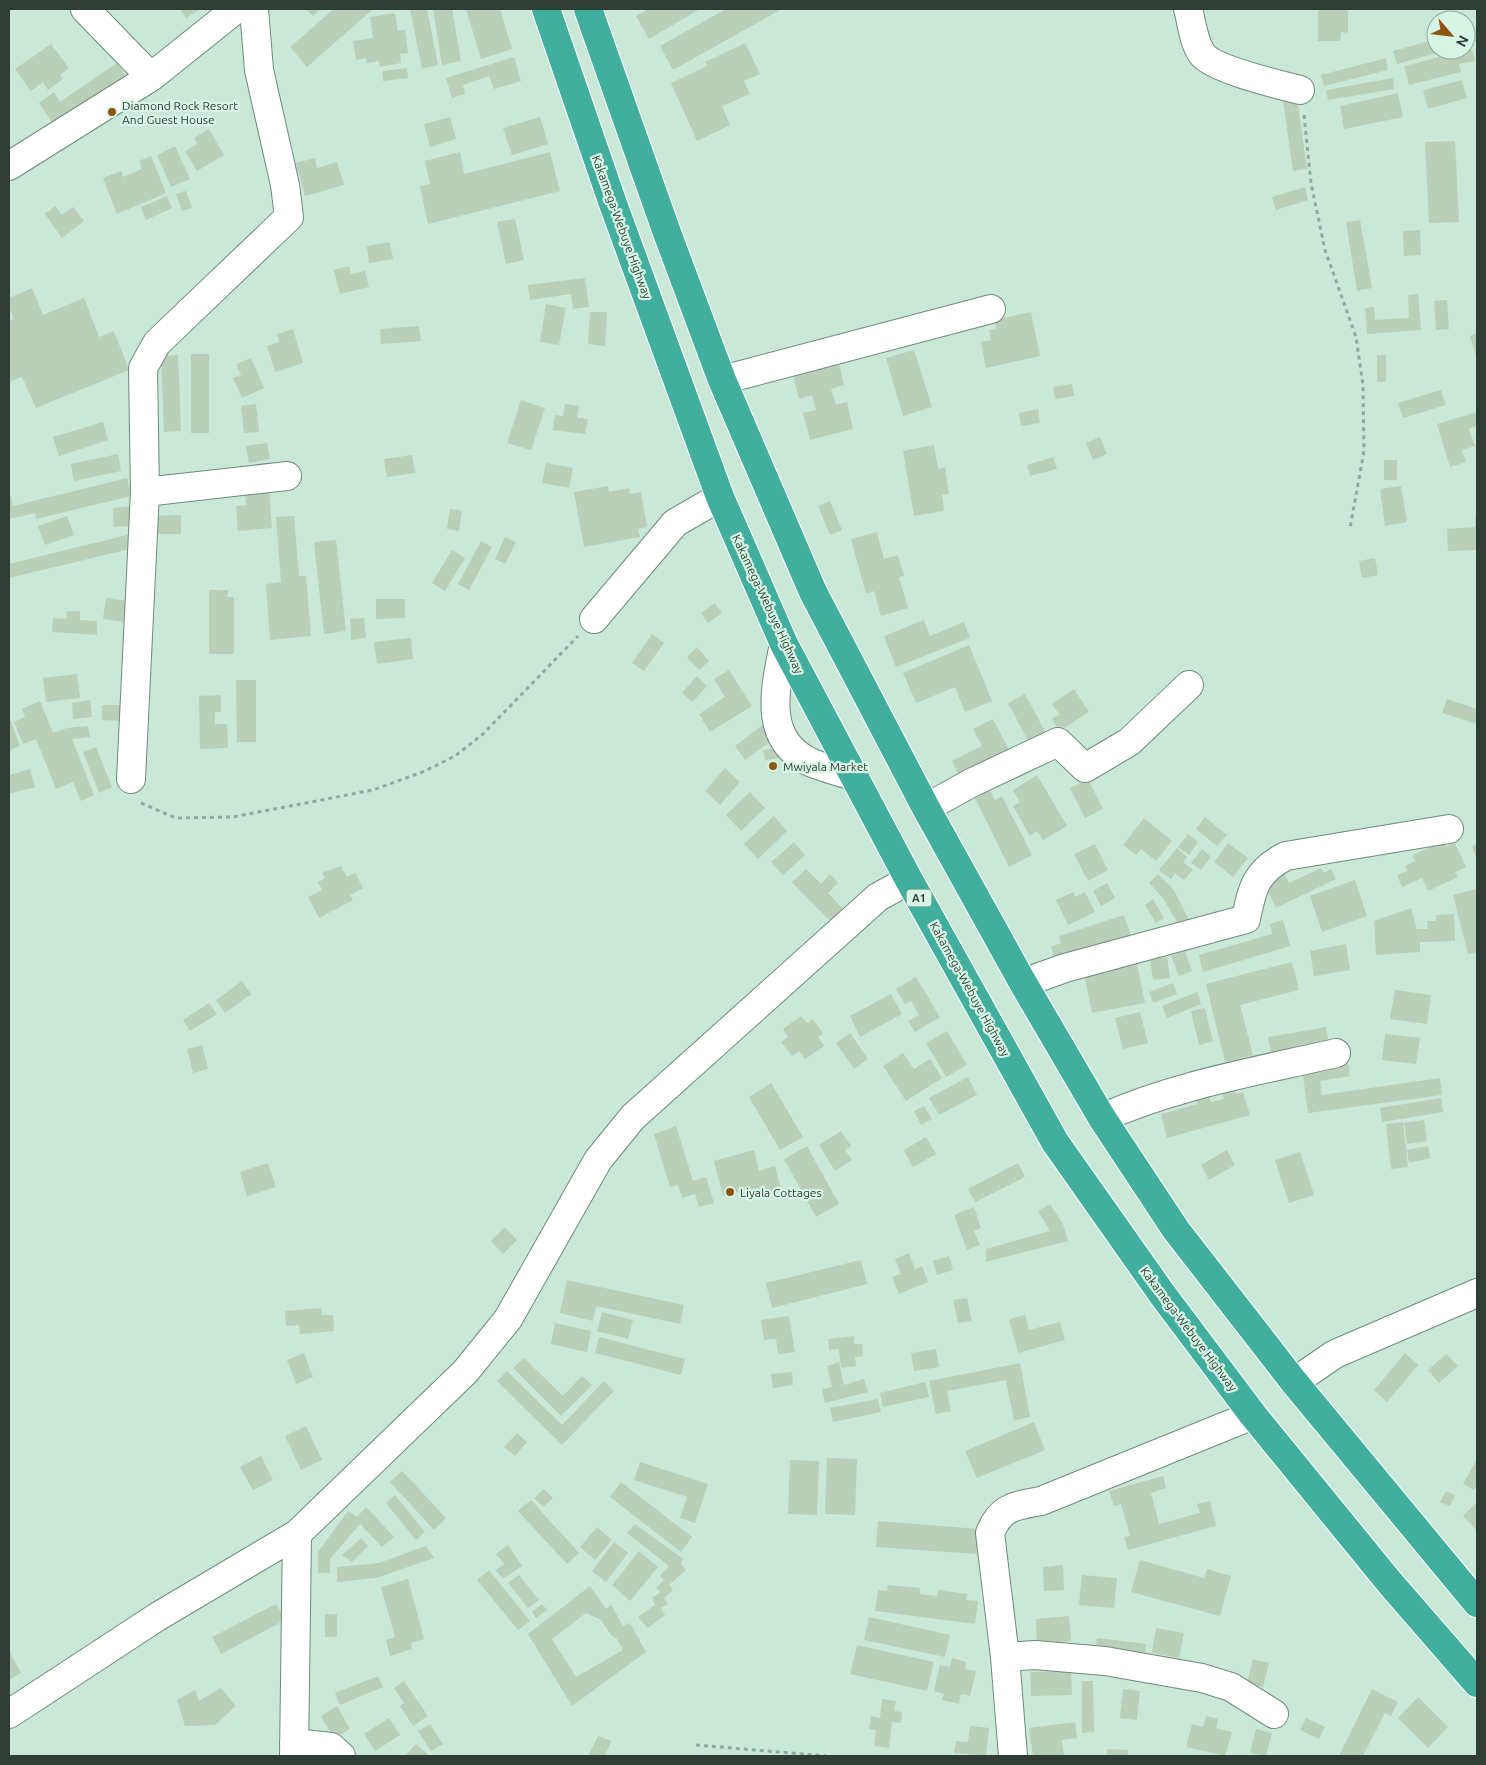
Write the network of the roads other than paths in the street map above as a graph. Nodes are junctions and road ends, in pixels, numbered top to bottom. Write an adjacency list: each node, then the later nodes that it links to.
1 (85, 9): 7 (street)
2 (236, 9): 7 (street)
3 (254, 9): 13 (street)
4 (546, 9): 14 (highway, Kakamega-Webuye Highway / A1)
5 (588, 9): 11 (highway)
6 (1188, 9): 8 (street)
7 (151, 77): 9 (street)
8 (1300, 90)
9 (9, 166)
10 (991, 309): 11 (street)
11 (722, 380): 20 (highway)
12 (287, 476): 13 (street)
13 (146, 492): 19 (street)
14 (720, 497): 15 (street); 16 (highway, Kakamega-Webuye Highway / A1)
15 (594, 619)
16 (784, 644): 18 (highway, Kakamega-Webuye Highway / A1); 18 (street)
17 (1189, 685): 20 (street)
18 (854, 776): 22 (highway, Kakamega-Webuye Highway / A1)
19 (131, 779)
20 (926, 808): 23 (highway)
21 (1449, 829): 23 (street)
22 (909, 880): 28 (highway, Kakamega-Webuye Highway / A1); 29 (street)
23 (1023, 984): 25 (highway)
24 (1336, 1053): 25 (street)
25 (1102, 1118): 27 (highway)
26 (1477, 1293): 27 (street)
27 (1294, 1382): 30 (highway)
28 (1253, 1414): 31 (street); 32 (highway, Kakamega-Webuye Highway / A1)
29 (297, 1534): 33 (street); 35 (street)
30 (1477, 1603)
31 (1005, 1657): 34 (street); 37 (street)
32 (1477, 1683)
33 (9, 1714)
34 (1274, 1714)
35 (294, 1750): 36 (street)
36 (341, 1756)
37 (1013, 1756)

